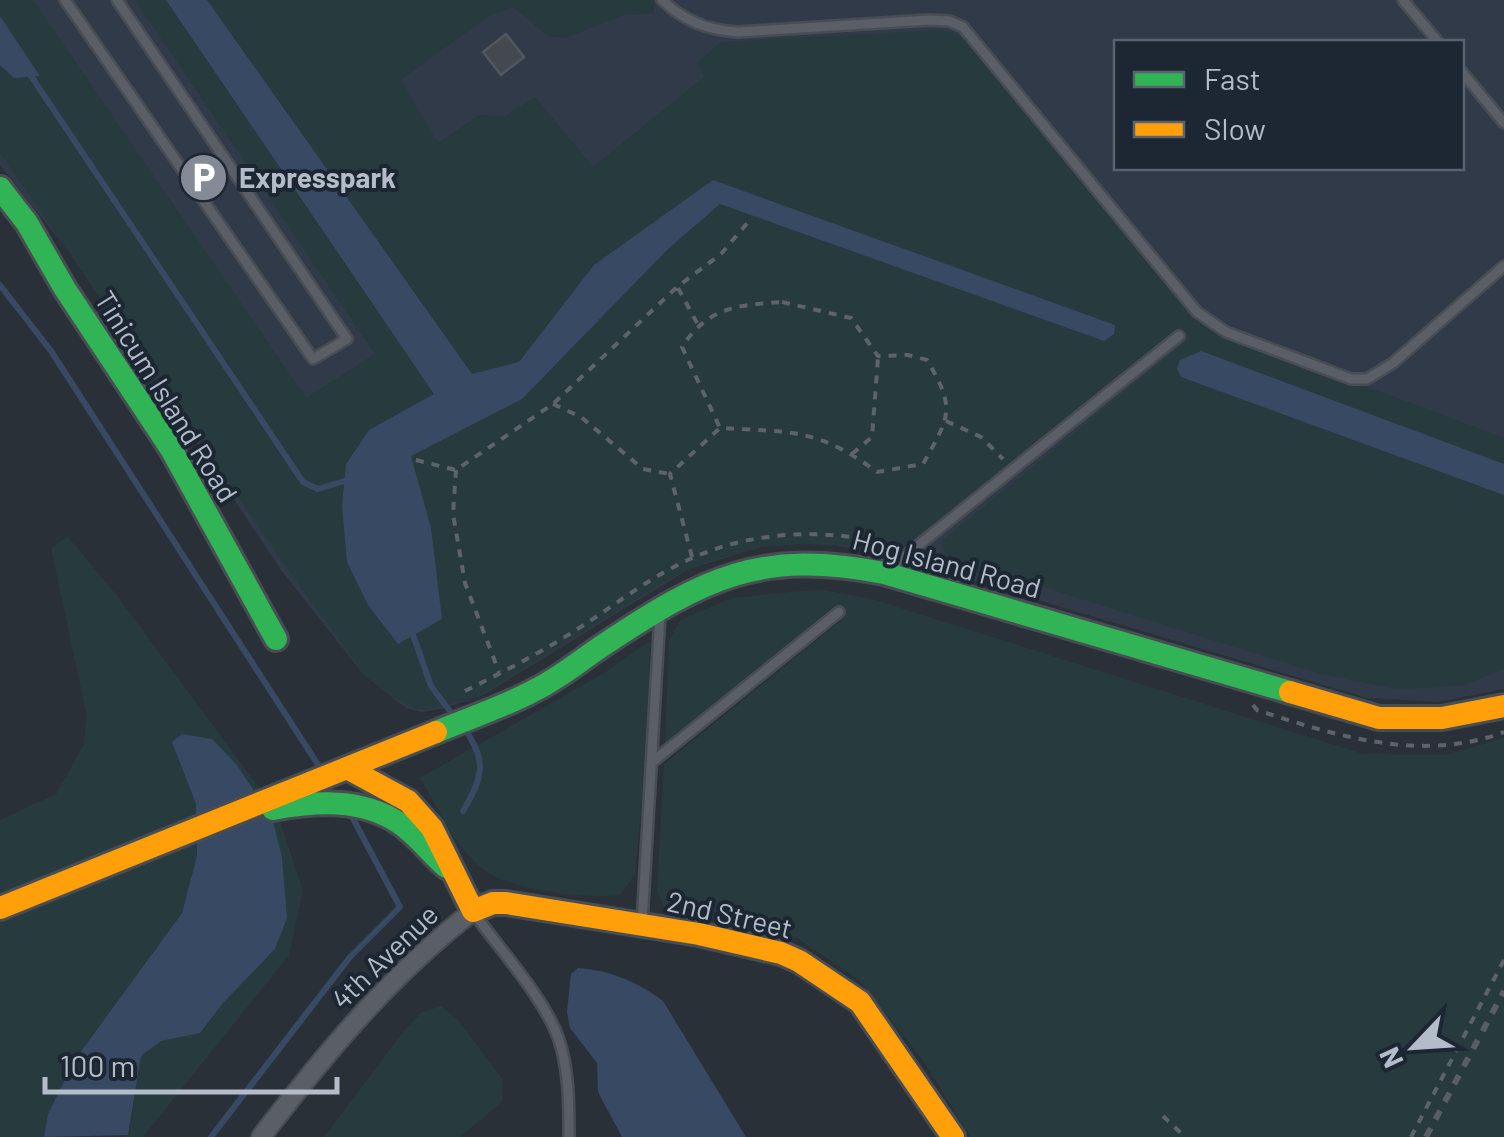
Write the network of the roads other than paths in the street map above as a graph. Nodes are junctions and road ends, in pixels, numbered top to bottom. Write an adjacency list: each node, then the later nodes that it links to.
1 (65, 0): 2 (lane)
2 (117, 0)
3 (662, 0): 9 (lane)
4 (1403, 0): 5 (lane)
5 (1436, 40)
6 (1464, 74): 7 (lane)
7 (1504, 123)
8 (0, 188): 14 (street, Tinicum Island Road)
9 (1504, 266)
10 (1179, 336): 11 (lane)
11 (884, 573): 12 (street, Hog Island Road); 15 (street, Hog Island Road)
12 (660, 607): 16 (lane); 17 (street, Hog Island Road)
13 (838, 612): 16 (lane)
14 (276, 639)
15 (1504, 706)
16 (651, 764): 22 (lane)
17 (344, 771): 18 (street, Hog Island Road); 19 (street)
18 (204, 824): 19 (street); 20 (street)
19 (453, 874): 21 (street)
20 (0, 908)
21 (473, 911): 22 (street, 2nd Street); 23 (street, 4th Avenue); 24 (lane)
22 (642, 926): 25 (street, 2nd Street)
23 (261, 1137)
24 (569, 1137)
25 (953, 1137)

